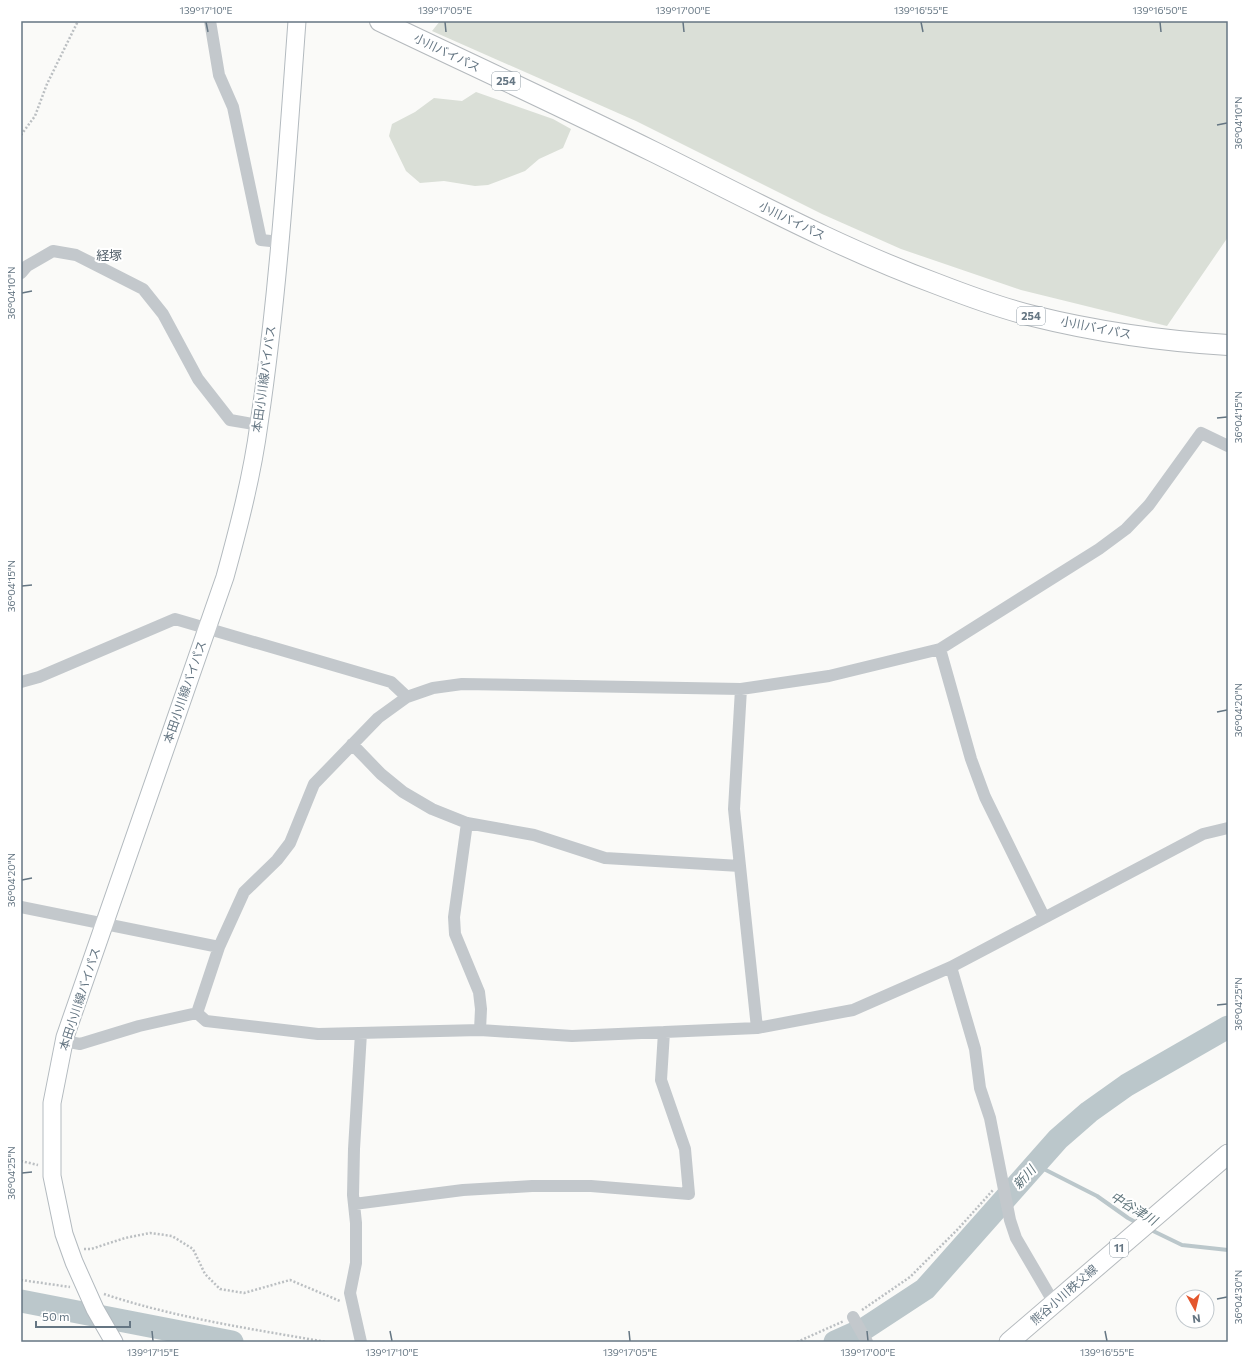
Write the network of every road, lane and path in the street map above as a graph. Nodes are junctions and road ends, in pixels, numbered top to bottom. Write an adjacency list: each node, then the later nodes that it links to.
1 (78, 21): 5 (path)
2 (210, 21): 6 (street)
3 (297, 21): 6 (main road, 本田小川線バイパス)
4 (380, 21): 8 (highway, 小川バイパス / 254)
5 (21, 135)
6 (280, 242): 9 (main road, 本田小川線バイパス)
7 (21, 273): 9 (street)
8 (1228, 345)
9 (259, 425): 11 (main road, 本田小川線バイパス)
10 (1228, 446): 12 (street)
11 (207, 628): 13 (street); 15 (street); 22 (main road, 本田小川線バイパス)
12 (940, 649): 14 (street); 21 (street)
13 (21, 682)
14 (741, 689): 15 (street); 19 (street)
15 (408, 697): 16 (street)
16 (352, 744): 17 (street); 23 (street)
17 (467, 823): 19 (street); 27 (street)
18 (1228, 828): 21 (street)
19 (740, 866): 26 (street)
20 (21, 907): 22 (street)
21 (1044, 917): 24 (street)
22 (104, 924): 23 (street); 30 (main road, 本田小川線バイパス)
23 (219, 947): 25 (street)
24 (951, 966): 26 (street); 32 (street)
25 (197, 1013): 29 (street); 30 (street)
26 (757, 1028): 28 (street)
27 (480, 1030): 28 (street); 29 (street)
28 (664, 1032): 33 (street)
29 (361, 1034): 33 (street)
30 (64, 1041): 34 (main road, 本田小川線バイパス)
31 (1228, 1154): 37 (main road, 熊谷小川秩父線 / 11)
32 (1004, 1178): 37 (street); 39 (path)
33 (354, 1204): 38 (street)
34 (69, 1249): 36 (main road, 本田小川線バイパス); 38 (path)
35 (21, 1280): 36 (path)
36 (86, 1291): 40 (main road, 本田小川線バイパス); 42 (path)
37 (1054, 1303): 41 (main road, 熊谷小川秩父線 / 11)
38 (353, 1307): 43 (street)
39 (853, 1317): 44 (path); 45 (street)
40 (112, 1338)
41 (1017, 1339)
42 (326, 1342)
43 (361, 1342)
44 (797, 1342)
45 (867, 1342)

